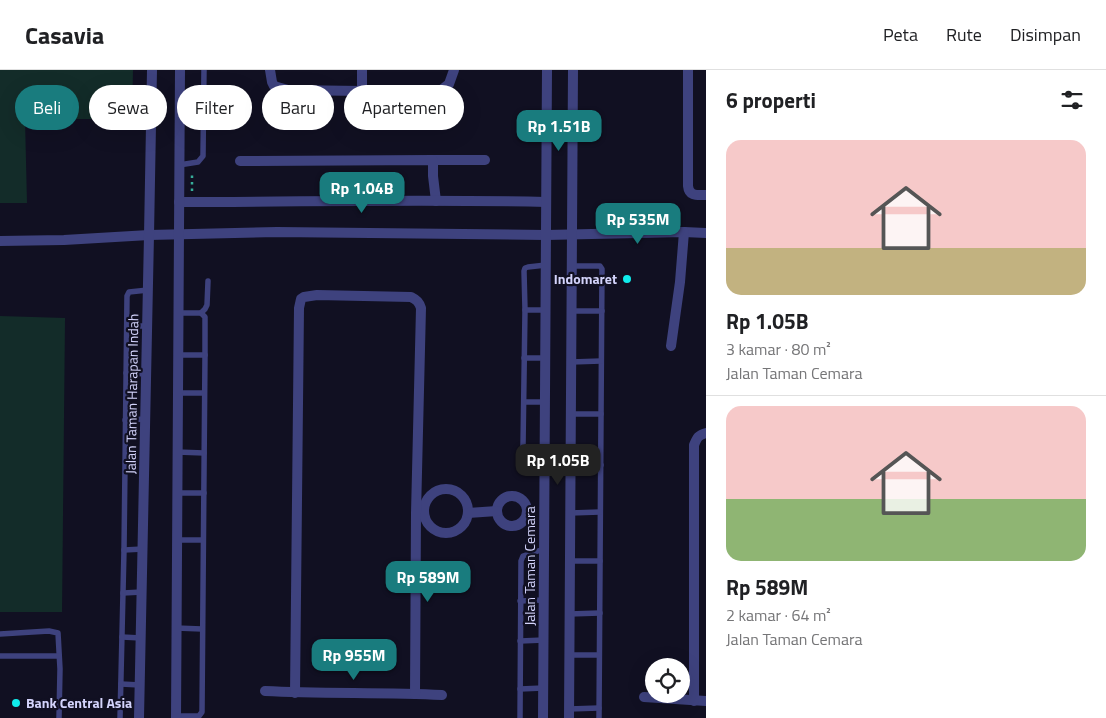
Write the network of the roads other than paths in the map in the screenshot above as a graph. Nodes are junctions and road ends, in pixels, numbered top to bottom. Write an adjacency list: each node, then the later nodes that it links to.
1 (152, 70): 25 (street, Jalan Taman Harapan Indah)
2 (180, 70): 16 (street)
3 (204, 70): 16 (lane)
4 (270, 70): 12 (street)
5 (362, 70): 10 (street)
6 (454, 70): 11 (street)
7 (547, 70): 20 (street, Jalan Taman Cemara)
8 (573, 70): 24 (street)
9 (688, 70): 17 (street)
10 (362, 85)
11 (448, 85)
12 (344, 91)
13 (433, 160): 14 (street); 15 (street); 18 (street)
14 (486, 160)
15 (240, 161)
16 (179, 165): 19 (street)
17 (706, 195)
18 (436, 200): 19 (street); 20 (street)
19 (178, 202): 23 (street)
20 (546, 202): 26 (street, Jalan Taman Cemara)
21 (684, 232): 22 (street); 24 (street); 40 (street)
22 (706, 233)
23 (178, 234): 25 (street); 26 (street); 36 (street)
24 (571, 234): 26 (street); 29 (street)
25 (150, 235): 27 (street); 31 (street, Jalan Taman Harapan Indah)
26 (546, 235): 28 (street, Jalan Taman Cemara)
27 (0, 241)
28 (546, 260): 32 (lane); 33 (street, Jalan Taman Cemara)
29 (571, 266): 34 (lane); 35 (street)
30 (208, 281): 37 (lane)
31 (148, 290): 38 (lane); 39 (street, Jalan Taman Harapan Indah)
32 (525, 310): 33 (lane); 43 (lane)
33 (545, 310): 44 (street, Jalan Taman Cemara)
34 (602, 310): 35 (lane); 45 (lane)
35 (571, 311): 46 (street)
36 (178, 313): 37 (lane); 41 (street)
37 (202, 313): 42 (lane)
38 (126, 326): 39 (lane); 47 (lane)
39 (148, 326): 48 (street, Jalan Taman Harapan Indah)
40 (671, 346)
41 (178, 355): 42 (lane); 49 (street)
42 (205, 355): 50 (lane)
43 (524, 358): 44 (lane); 51 (lane)
44 (545, 358): 52 (street, Jalan Taman Cemara)
45 (601, 361): 46 (lane); 54 (lane)
46 (571, 362): 53 (street)
47 (126, 373): 48 (lane); 56 (lane)
48 (147, 374): 55 (street, Jalan Taman Harapan Indah)
49 (177, 393): 50 (lane); 59 (street)
50 (204, 393): 60 (lane)
51 (524, 402): 52 (lane); 58 (lane)
52 (545, 402): 58 (street, Jalan Taman Cemara)
53 (570, 414): 54 (lane); 61 (street)
54 (601, 414): 62 (lane)
55 (146, 419): 56 (lane); 76 (street, Jalan Taman Harapan Indah)
56 (125, 420): 75 (lane)
57 (706, 433): 105 (street)
58 (545, 449): 66 (street, Jalan Taman Cemara)
59 (177, 452): 60 (lane); 63 (street)
60 (204, 453): 64 (lane)
61 (570, 465): 62 (lane); 69 (street)
62 (601, 465): 70 (lane)
63 (176, 493): 64 (lane); 72 (street)
64 (204, 494): 73 (lane)
65 (527, 510): 66 (street); 67 (street); 67 (street)
66 (544, 510): 74 (street, Jalan Taman Cemara)
67 (497, 511): 71 (street)
68 (420, 512): 71 (street); 71 (street); 101 (street); 102 (street)
69 (570, 512): 70 (lane); 77 (street)
70 (600, 512): 78 (lane)
71 (468, 513)
72 (176, 540): 73 (lane); 85 (street)
73 (203, 540): 86 (lane)
74 (544, 549): 81 (street, Jalan Taman Cemara); 82 (lane)
75 (124, 550): 76 (lane); 80 (lane)
76 (143, 550): 79 (street, Jalan Taman Harapan Indah)
77 (570, 561): 78 (lane); 84 (street)
78 (600, 561): 83 (lane)
79 (142, 592): 80 (lane); 89 (street, Jalan Taman Harapan Indah)
80 (123, 593): 88 (lane)
81 (544, 600): 82 (lane); 90 (street, Jalan Taman Cemara)
82 (520, 601): 91 (lane)
83 (600, 613): 84 (lane); 93 (lane)
84 (570, 614): 92 (street)
85 (176, 628): 86 (lane); 109 (street)
86 (202, 629): 109 (lane)
87 (0, 634): 95 (lane)
88 (122, 638): 89 (lane); 96 (lane)
89 (141, 638): 97 (street, Jalan Taman Harapan Indah)
90 (544, 640): 91 (lane); 98 (street, Jalan Taman Cemara)
91 (520, 641): 99 (lane)
92 (569, 655): 93 (lane); 108 (street)
93 (599, 655): 107 (lane)
94 (0, 656): 95 (lane)
95 (59, 656): 110 (lane)
96 (121, 684): 97 (lane); 111 (lane)
97 (140, 685): 112 (street, Jalan Taman Harapan Indah)
98 (543, 688): 99 (lane); 114 (street, Jalan Taman Cemara)
99 (520, 689): 113 (lane)
100 (265, 691): 101 (street)
101 (296, 693): 102 (street)
102 (415, 694): 103 (street)
103 (442, 695)
104 (644, 697): 105 (street)
105 (694, 701): 106 (street)
106 (706, 701)
107 (599, 708): 108 (lane); 115 (lane)
108 (569, 714)
109 (176, 717)
110 (59, 718)
111 (120, 718)
112 (139, 718)
113 (520, 718)
114 (543, 718)
115 (599, 718)

